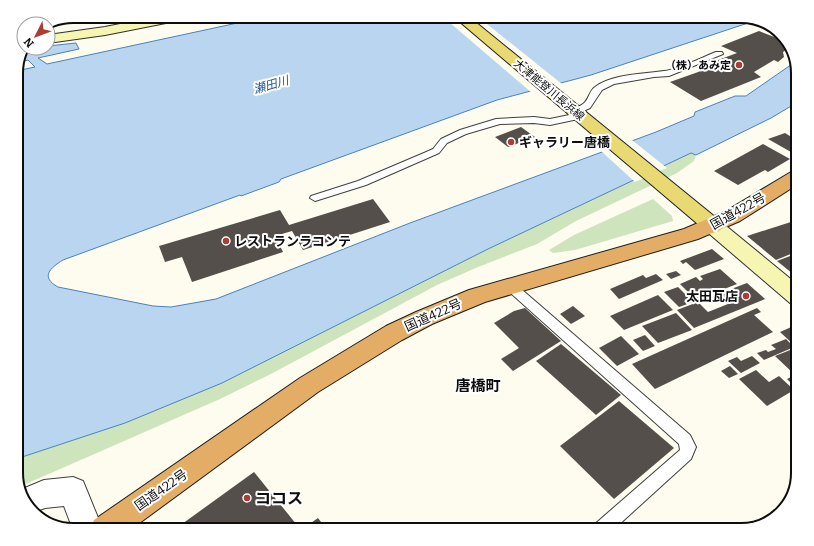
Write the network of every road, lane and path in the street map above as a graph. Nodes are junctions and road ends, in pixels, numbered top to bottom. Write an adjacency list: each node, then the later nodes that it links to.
1 (140, 23): 3 (main road)
2 (468, 23): 5 (main road, 大津能登川長浜線)
3 (56, 38)
4 (719, 54): 5 (lane)
5 (578, 114): 7 (lane); 8 (main road, 大津能登川長浜線)
6 (791, 180): 8 (highway, 国道422号)
7 (315, 198)
8 (712, 226): 9 (highway, 国道422号); 10 (main road)
9 (509, 285): 13 (highway, 国道422号); 14 (lane)
10 (791, 291)
11 (31, 499): 12 (street)
12 (85, 523)
13 (115, 523)
14 (609, 523)

